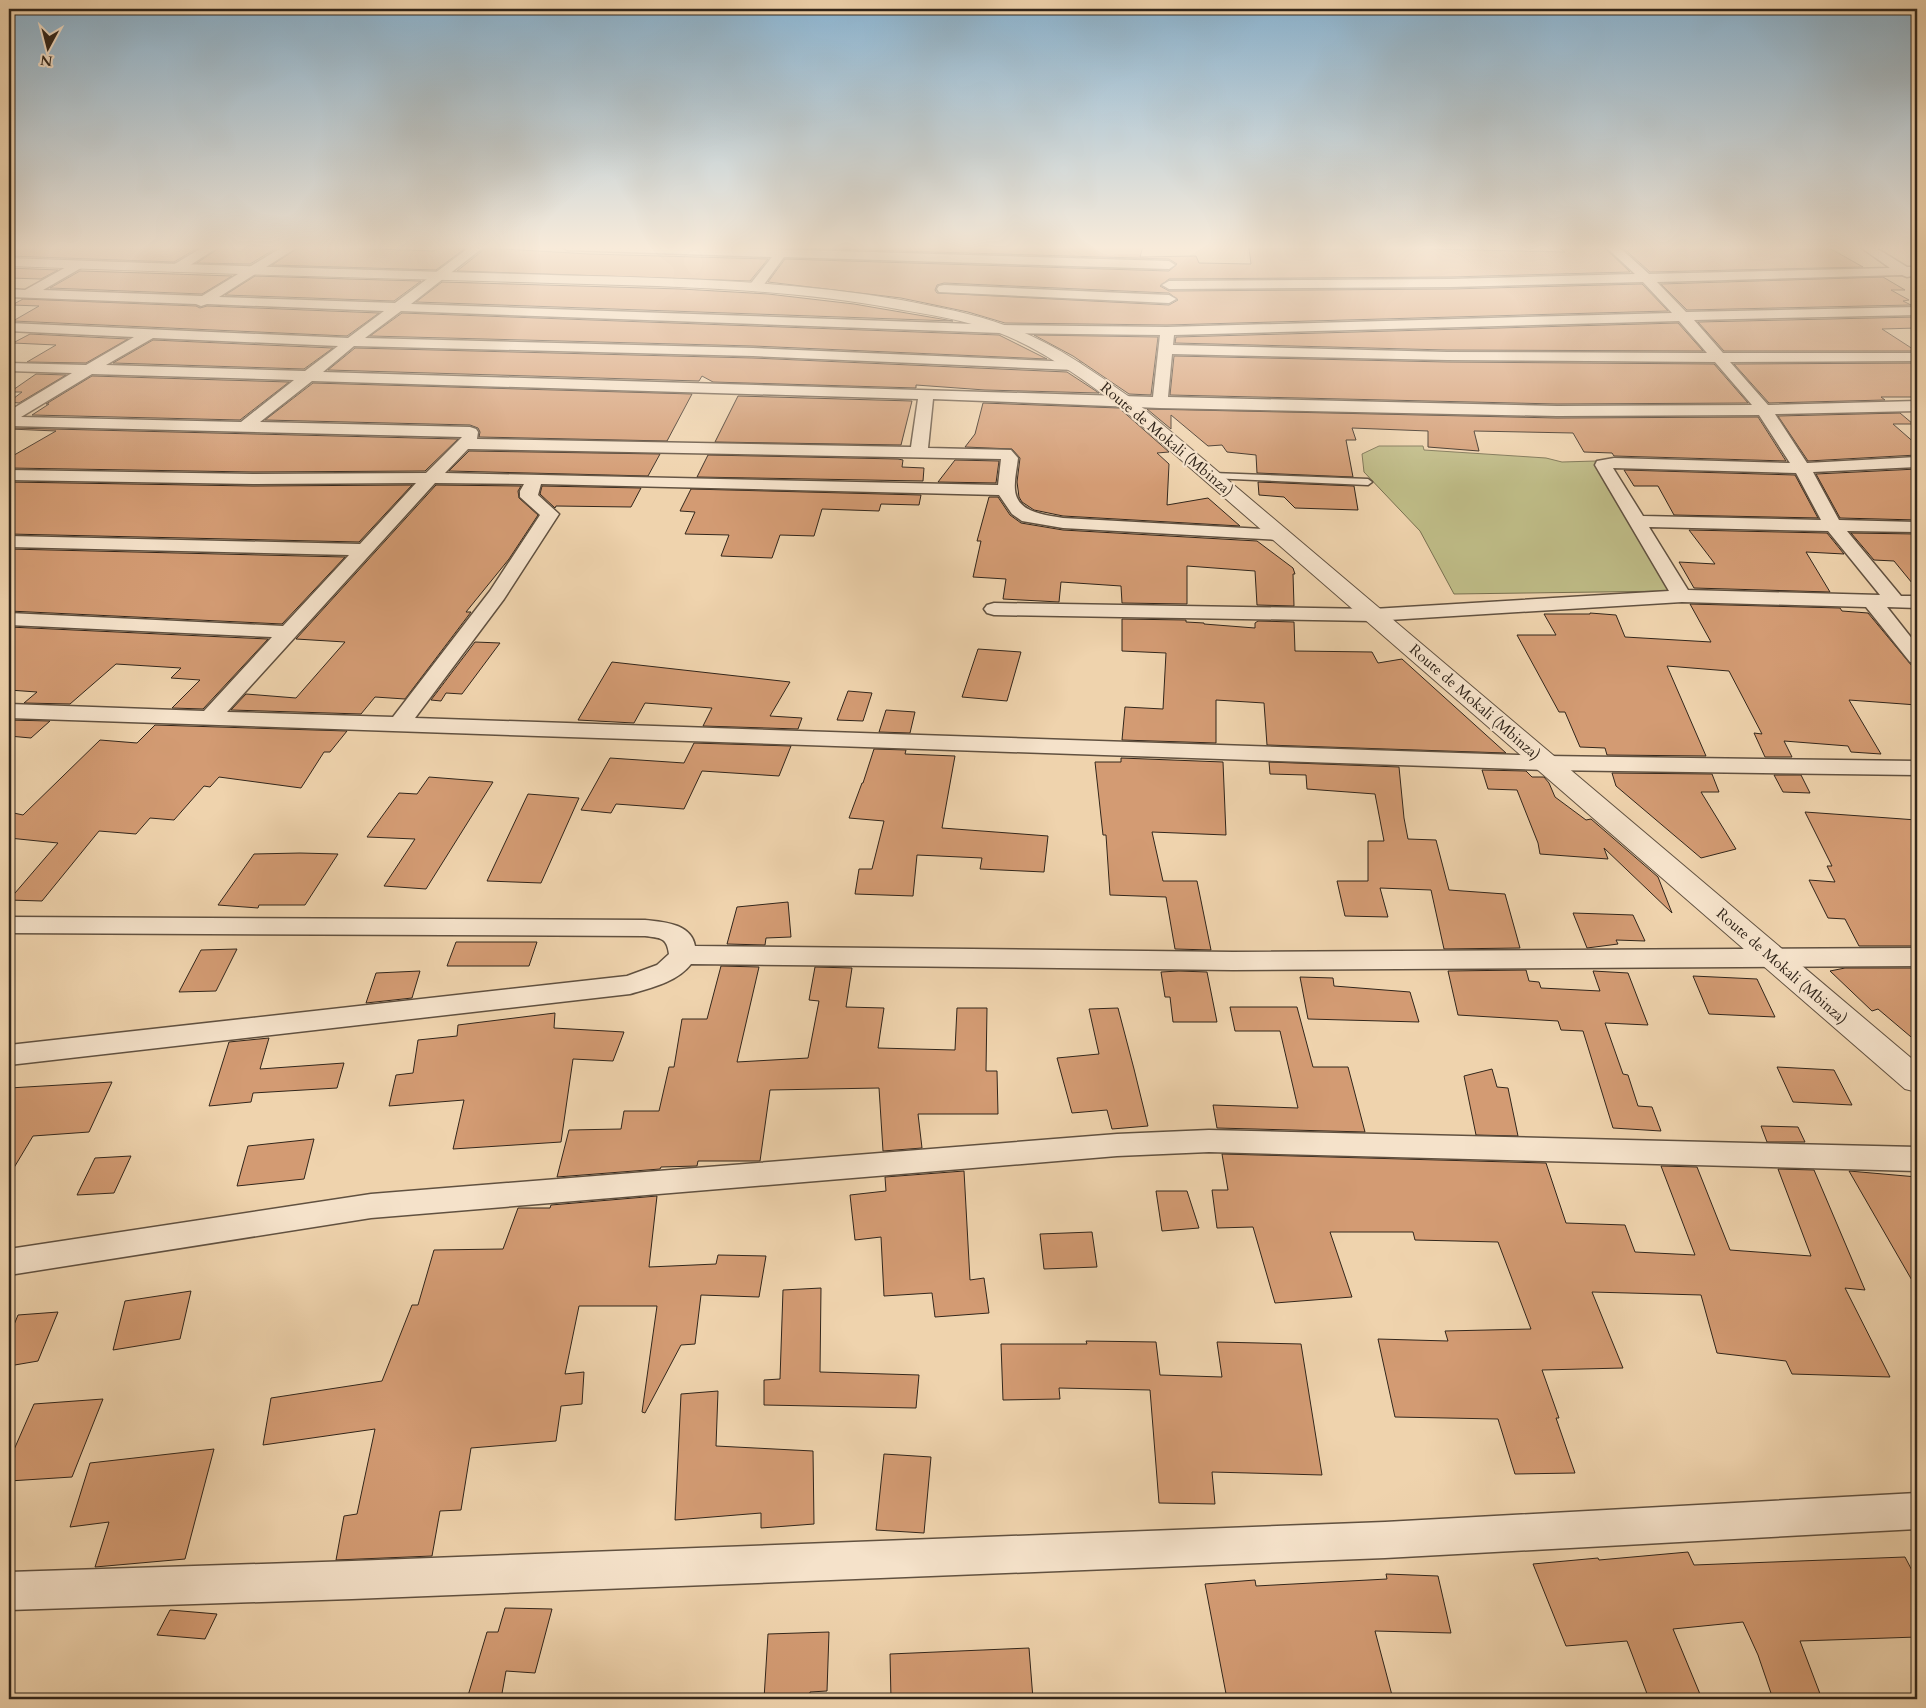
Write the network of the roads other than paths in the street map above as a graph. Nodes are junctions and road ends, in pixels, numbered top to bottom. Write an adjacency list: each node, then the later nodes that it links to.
1 (162, 326): 11 (street)
2 (374, 326): 12 (street)
3 (907, 326): 9 (street)
4 (988, 326): 9 (street, Route de Mokali (Mbinza))
5 (1167, 326): 10 (street)
6 (1344, 326): 10 (street)
7 (1691, 326): 15 (street)
8 (9, 327): 11 (street)
9 (1001, 329): 10 (street); 16 (street, Route de Mokali (Mbinza))
10 (1167, 331): 13 (street)
11 (150, 333): 12 (street); 18 (street)
12 (351, 342): 16 (street); 19 (street)
13 (1165, 349): 15 (street); 22 (street)
14 (1917, 357): 15 (street)
15 (1718, 358): 24 (street)
16 (1075, 366): 21 (street, Route de Mokali (Mbinza))
17 (9, 367): 18 (street)
18 (88, 369): 19 (street); 25 (street)
19 (307, 378): 20 (street); 26 (street)
20 (926, 395): 21 (street); 28 (street)
21 (1125, 402): 22 (street); 32 (street, Route de Mokali (Mbinza))
22 (1160, 403): 24 (street)
23 (1917, 406): 24 (street)
24 (1764, 410): 30 (street)
25 (9, 419): 26 (street)
26 (247, 425): 27 (street)
27 (464, 444): 28 (street); 33 (street)
28 (919, 452): 36 (street)
29 (1917, 462): 30 (street)
30 (1802, 468): 37 (street); 38 (street)
31 (9, 475): 33 (street)
32 (1212, 476): 35 (lane); 40 (street, Route de Mokali (Mbinza))
33 (431, 478): 34 (street); 42 (street)
34 (535, 479): 36 (street); 54 (street)
35 (1368, 482)
36 (1006, 490): 40 (street)
37 (1636, 521): 38 (street); 43 (street)
38 (1833, 525): 39 (street); 45 (street)
39 (1917, 527)
40 (1281, 535): 48 (street, Route de Mokali (Mbinza))
41 (9, 541): 42 (street)
42 (366, 550): 50 (street)
43 (1682, 596): 44 (street); 48 (street)
44 (1872, 601): 45 (street); 51 (street)
45 (1895, 601): 46 (street)
46 (1917, 602)
47 (994, 609): 48 (street)
48 (1373, 615): 55 (street, Route de Mokali (Mbinza))
49 (9, 619): 50 (street)
50 (290, 632): 53 (street)
51 (1917, 658)
52 (9, 711): 53 (street)
53 (211, 716): 54 (street)
54 (400, 723): 55 (street)
55 (1546, 763): 56 (street); 60 (street, Route de Mokali (Mbinza))
56 (1917, 768)
57 (9, 925): 58 (street)
58 (683, 956): 60 (street); 61 (street)
59 (1917, 957): 60 (street)
60 (1773, 959): 62 (street, Route de Mokali (Mbinza))
61 (9, 1054)
62 (1917, 1081)
63 (1917, 1159): 64 (street)
64 (9, 1262)
65 (1917, 1510): 66 (street)
66 (9, 1591)

